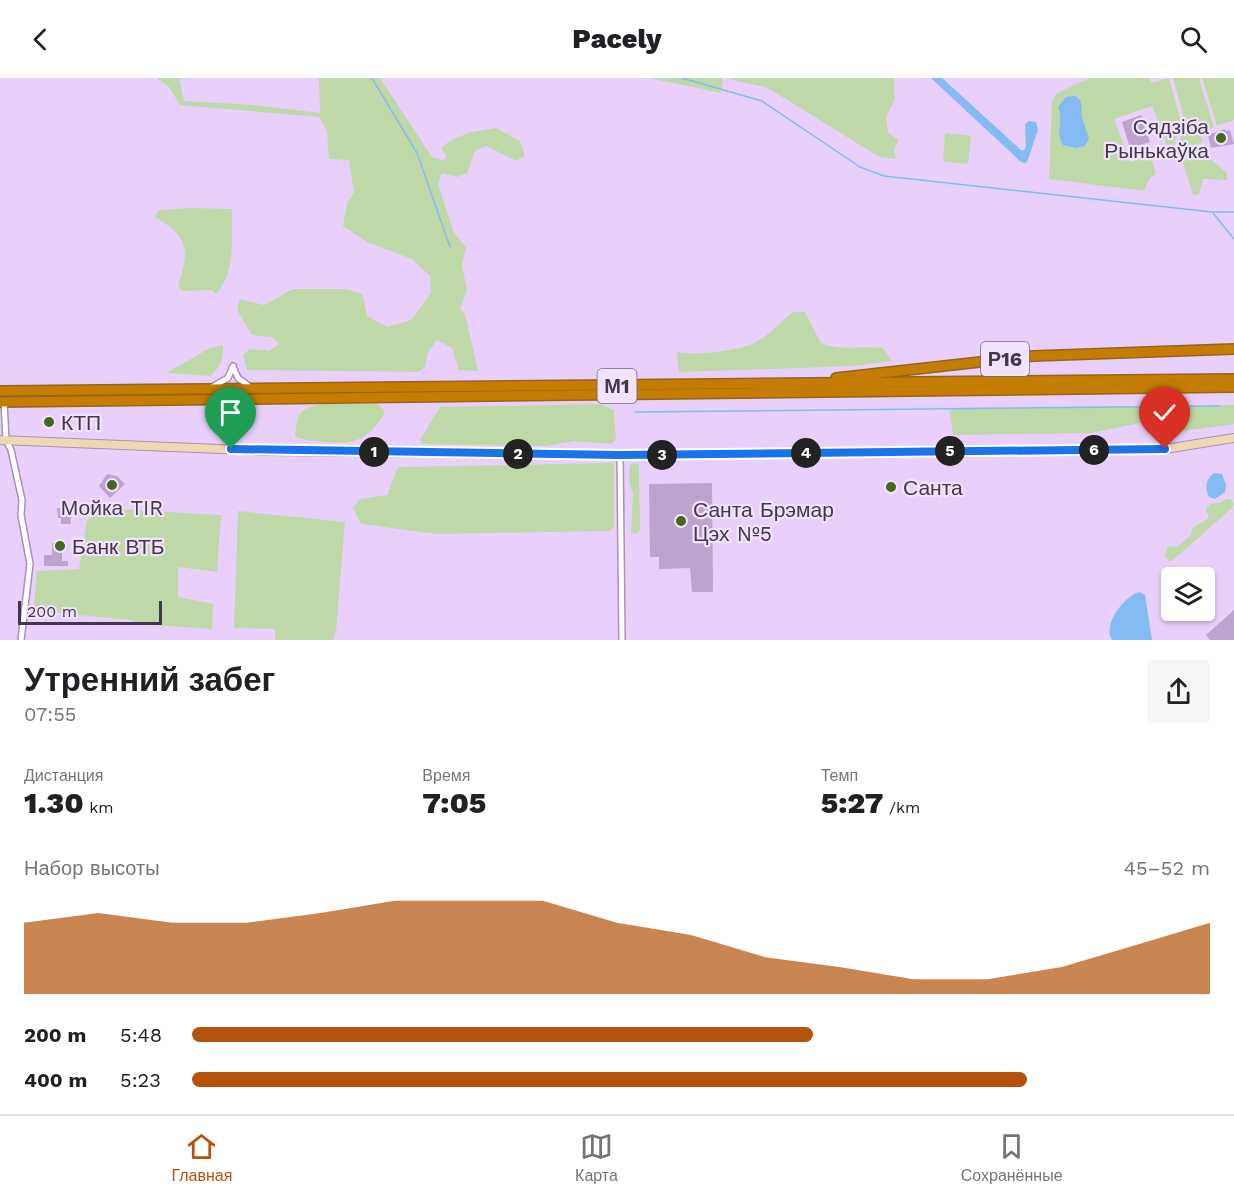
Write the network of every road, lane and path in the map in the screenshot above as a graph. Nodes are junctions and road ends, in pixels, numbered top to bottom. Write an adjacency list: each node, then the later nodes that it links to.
1 (1234, 350): 3 (highway, Р16)
2 (1234, 379): 3 (highway, М1)
3 (777, 384): 6 (highway, М1)
4 (1234, 387): 8 (highway, М1)
5 (205, 390): 6 (highway, М1); 6 (street); 7 (highway, М1)
6 (259, 390)
7 (0, 391)
8 (2, 402): 10 (street)
9 (1234, 438): 11 (main road)
10 (3, 440): 11 (main road); 12 (street)
11 (620, 455): 13 (street)
12 (21, 640)
13 (622, 640)

